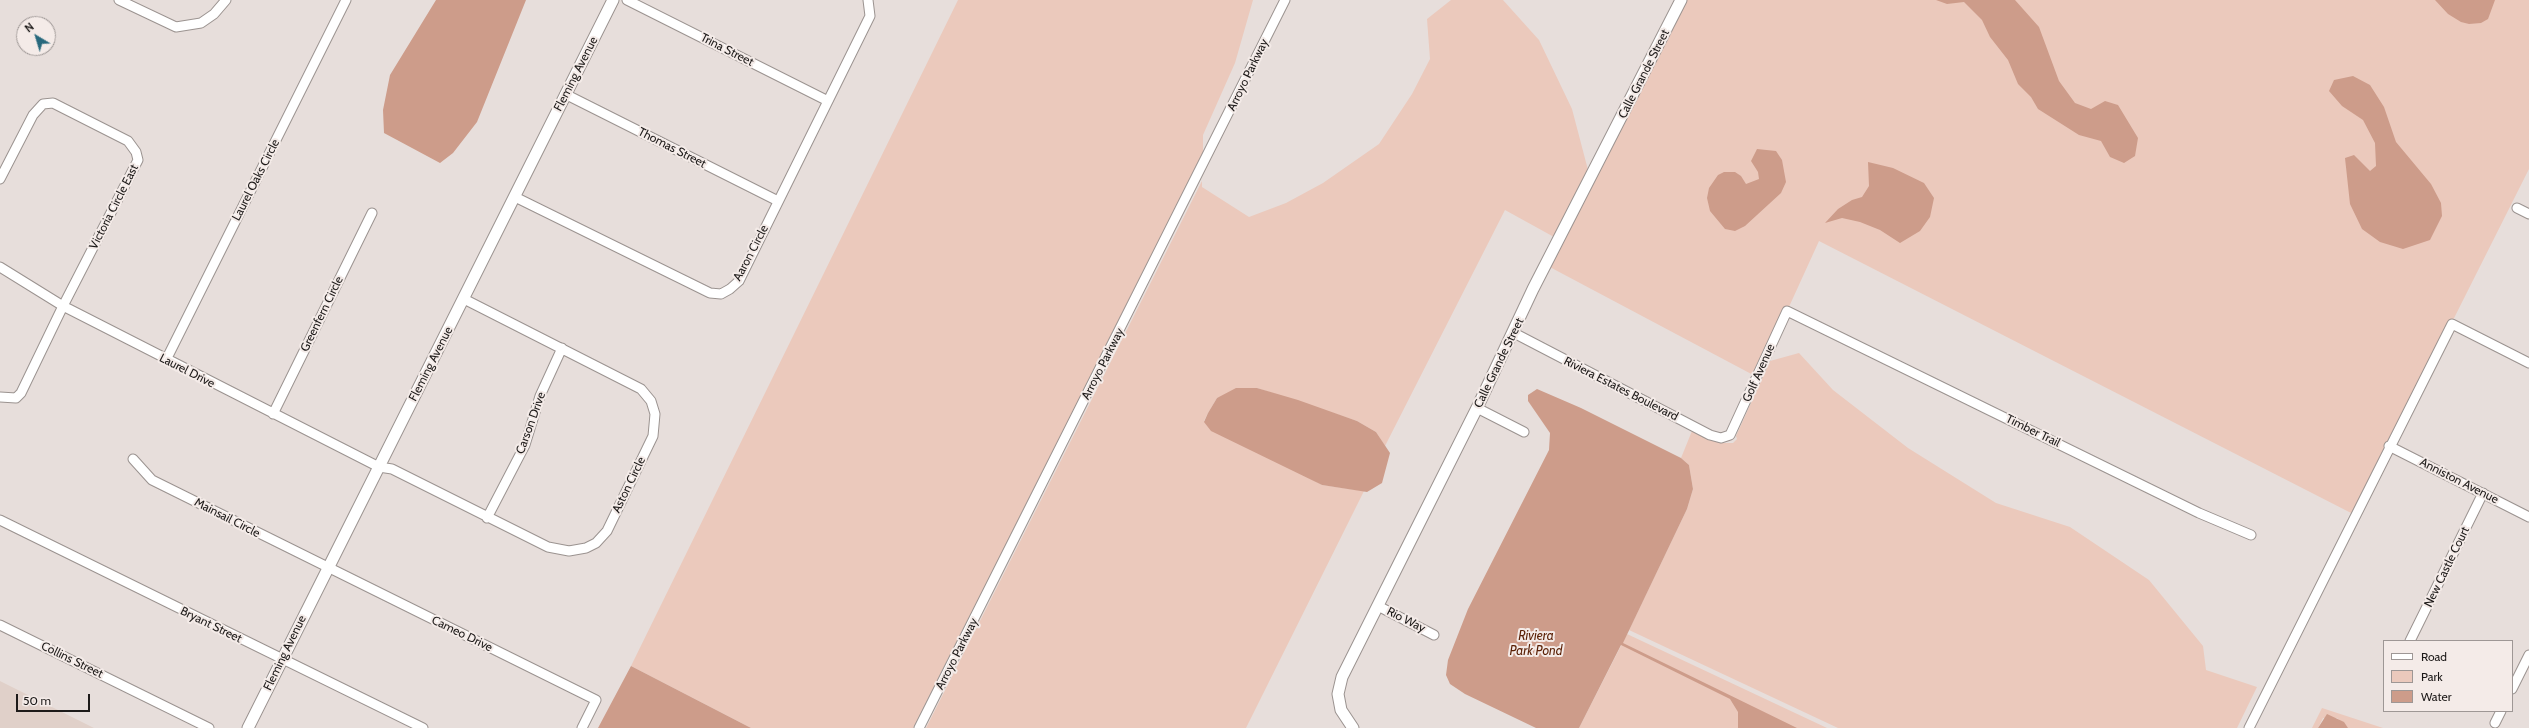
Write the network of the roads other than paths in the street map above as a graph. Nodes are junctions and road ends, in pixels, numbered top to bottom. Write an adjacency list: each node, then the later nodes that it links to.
1 (119, 0): 2 (street)
2 (226, 0)
3 (346, 0): 23 (street, Laurel Oaks Circle)
4 (613, 0): 9 (street, Fleming Avenue)
5 (626, 0): 10 (street, Trina Street)
6 (868, 0): 10 (street, Aaron Circle)
7 (1285, 0): 52 (street, Arroyo Parkway)
8 (1681, 0): 21 (street, Calle Grande Street)
9 (566, 94): 12 (street, Fleming Avenue); 13 (street, Thomas Street)
10 (828, 101): 13 (street, Aaron Circle)
11 (0, 179): 19 (street, Victoria Circle East)
12 (514, 197): 13 (street, Aaron Circle); 18 (street, Fleming Avenue)
13 (778, 201)
14 (2517, 208): 16 (street)
15 (372, 213): 27 (street, Greenfern Circle)
16 (2529, 214)
17 (0, 267): 19 (street, Laurel Drive)
18 (464, 299): 22 (street, Aston Circle); 32 (street, Fleming Avenue)
19 (63, 306): 23 (street, Laurel Drive); 25 (street, Victoria Circle East)
20 (1787, 311): 29 (street, Golf Avenue); 37 (street, Timber Trail)
21 (1514, 333): 26 (street, Calle Grande Street); 29 (street, Riviera Estates Boulevard)
22 (562, 348): 35 (street, Carson Drive); 35 (street, Aston Circle)
23 (166, 360): 27 (street, Laurel Drive)
24 (2529, 363): 30 (street)
25 (0, 397)
26 (1477, 408): 28 (street); 39 (street, Calle Grande Street)
27 (273, 414): 32 (street, Laurel Drive)
28 (1524, 432)
29 (1730, 435)
30 (2389, 446): 33 (street, Anniston Avenue); 54 (street)
31 (133, 460): 38 (street, Mainsail Circle)
32 (379, 467): 35 (street, Aston Circle); 38 (street, Fleming Avenue)
33 (2483, 493): 34 (street, Anniston Avenue); 42 (street, New Castle Court)
34 (2529, 517)
35 (488, 518)
36 (0, 520): 44 (street, Bryant Street)
37 (2251, 535)
38 (327, 568): 44 (street, Fleming Avenue); 51 (street, Cameo Drive)
39 (1378, 606): 41 (street, Rio Way); 53 (street, Calle Grande Street)
40 (0, 625): 48 (street, Collins Street)
41 (1434, 635)
42 (2410, 640)
43 (2529, 655): 45 (street)
44 (282, 660): 49 (street, Fleming Avenue); 50 (street, Bryant Street)
45 (2513, 687)
46 (2500, 712): 47 (street)
47 (2495, 723)
48 (209, 728)
49 (248, 728)
50 (423, 728)
51 (582, 728)
52 (920, 728)
53 (1353, 728)
54 (2249, 728)

